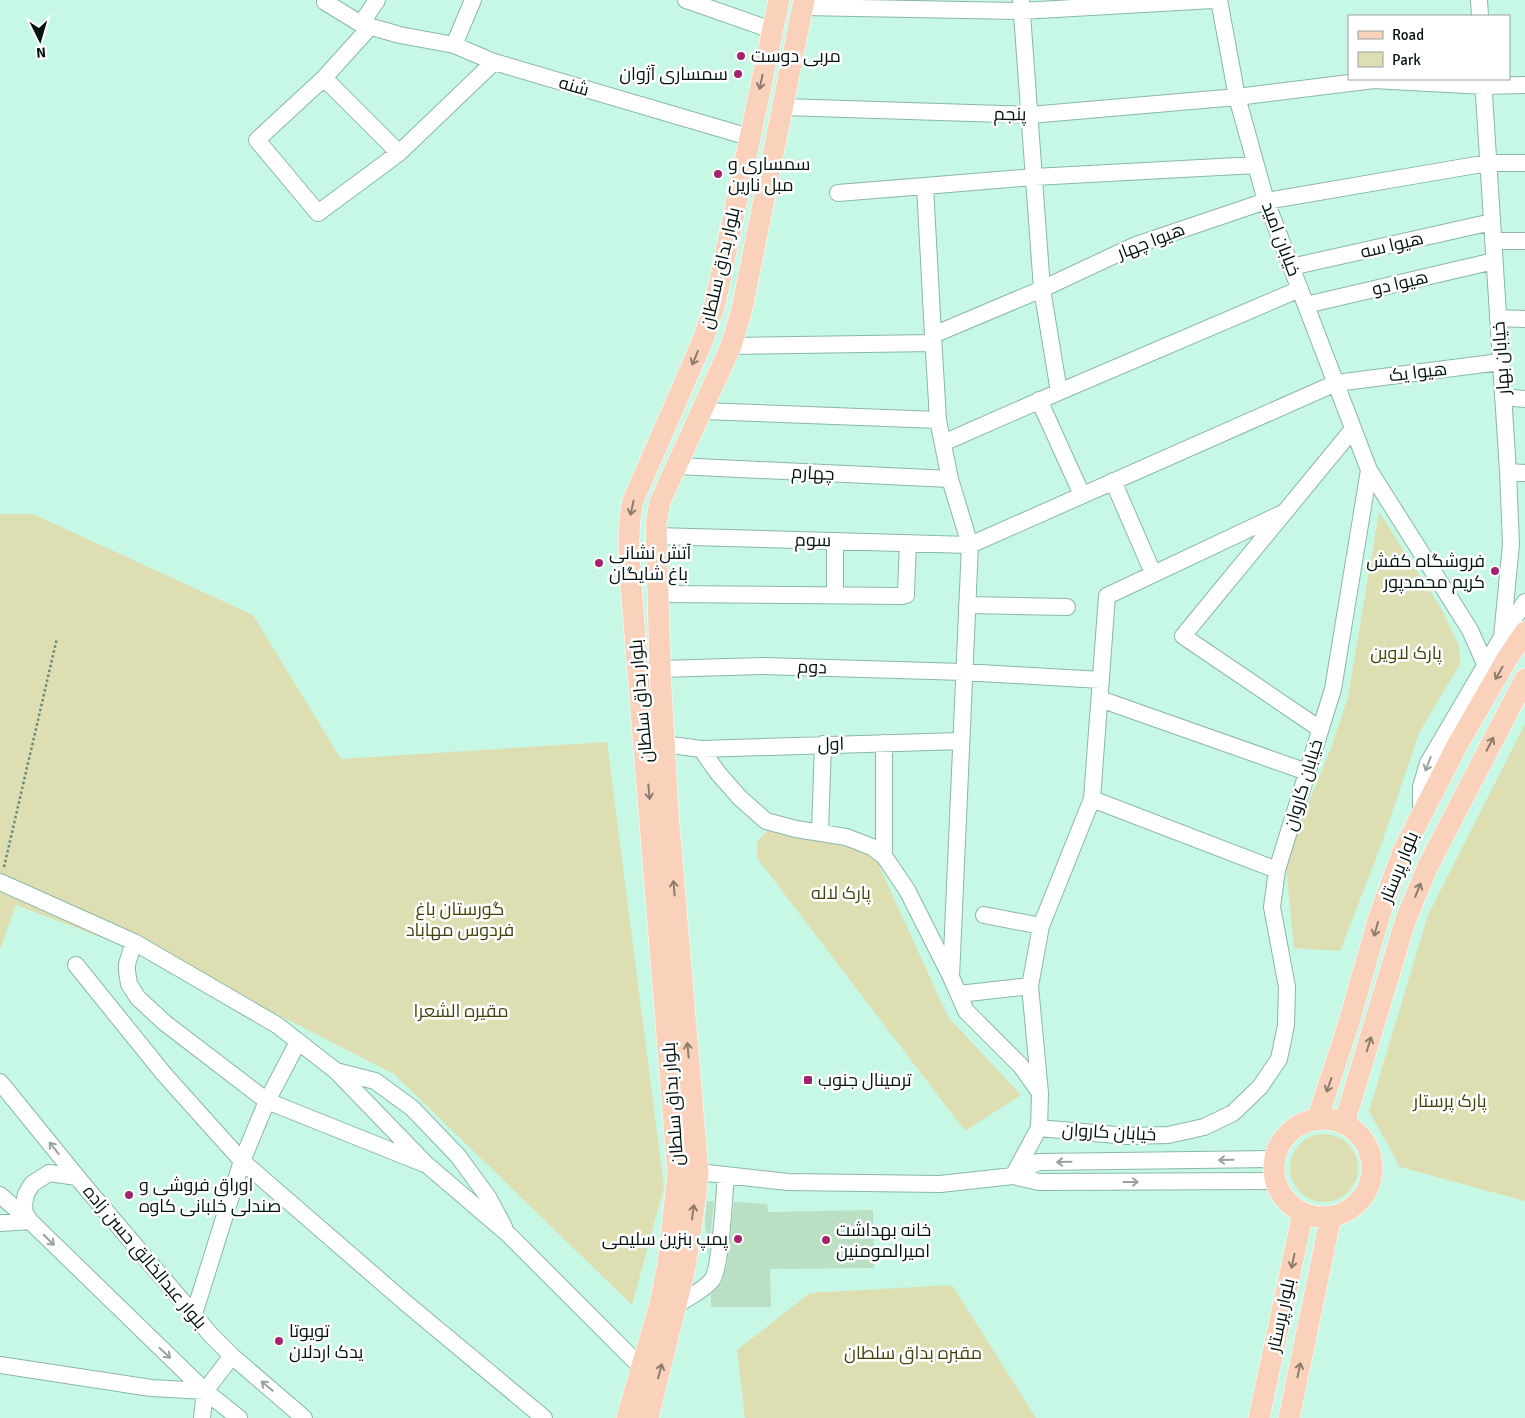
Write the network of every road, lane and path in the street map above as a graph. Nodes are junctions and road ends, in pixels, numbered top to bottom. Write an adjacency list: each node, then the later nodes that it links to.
1 (377, 0): 12 (street)
2 (472, 0): 14 (street)
3 (686, 0): 13 (street)
4 (779, 0): 13 (main road, بلوار بداق سلطان)
5 (1213, 0): 10 (street)
6 (1218, 0): 19 (street, خیابان امید)
7 (1479, 0): 11 (street)
8 (325, 2): 12 (street, شنه)
9 (803, 3): 10 (street); 20 (main road, بلوار بداق سلطان)
10 (1021, 5): 21 (street)
11 (1480, 15)
12 (365, 25): 14 (street, شنه); 16 (street)
13 (772, 30): 22 (main road, بلوار بداق سلطان, one-way to 22)
14 (454, 45): 15 (street, شنه)
15 (494, 62): 22 (street, شنه); 23 (street)
16 (324, 78): 23 (street); 23 (street)
17 (1484, 82): 18 (street, پنجم); 19 (street, پنجم); 24 (street, خیابان بهار)
18 (1525, 85)
19 (1237, 98): 21 (street, پنجم); 26 (street, خیابان امید)
20 (783, 107): 21 (street, پنجم); 42 (main road, بلوار بداق سلطان)
21 (1030, 115): 27 (street)
22 (749, 137): 66 (main road, بلوار بداق سلطان, one-way to 66)
23 (399, 153)
24 (1488, 163): 25 (street, هیوا چهار); 30 (street, هیوا چهار); 31 (street, خیابان بهار)
25 (1525, 163)
26 (1256, 165): 27 (street); 30 (street, خیابان امید)
27 (1034, 177): 28 (street); 36 (street)
28 (925, 186): 29 (street); 41 (street)
29 (838, 193)
30 (1266, 201): 35 (street, خیابان امید); 36 (street, هیوا چهار)
31 (1492, 222): 32 (street, خیابان بهار); 35 (street, هیوا سه)
32 (1493, 241): 33 (street); 34 (street, خیابان بهار)
33 (1525, 241)
34 (1494, 261): 38 (street, هیوا دو); 39 (street, خیابان بهار)
35 (1291, 268): 37 (street, خیابان امید)
36 (1042, 289): 41 (street, هیوا چهار); 45 (street)
37 (1300, 289): 38 (street, خیابان امید); 45 (street)
38 (1306, 305): 44 (street, خیابان امید)
39 (1498, 318): 40 (street); 43 (street, خیابان بهار)
40 (1525, 319)
41 (933, 339): 42 (street); 50 (street)
42 (731, 346): 49 (main road, بلوار بداق سلطان)
43 (1500, 362): 44 (street, هیوا یک); 46 (street, خیابان بهار)
44 (1336, 383): 51 (street, خیابان امید); 58 (street, هیوا یک)
45 (1059, 392): 48 (street)
46 (1503, 397): 47 (street); 55 (street, خیابان بهار)
47 (1525, 399)
48 (1040, 400): 52 (street); 59 (street)
49 (702, 411): 50 (street); 53 (main road, بلوار بداق سلطان)
50 (938, 420): 52 (street)
51 (1354, 429): 54 (street, خیابان امید); 60 (street)
52 (943, 443): 57 (street)
53 (677, 466): 57 (street, چهارم); 61 (main road, بلوار بداق سلطان)
54 (1369, 470): 76 (street, خیابان امید); 82 (street, خیابان کاروان)
55 (1508, 472): 56 (street); 74 (street, خیابان بهار)
56 (1525, 473)
57 (950, 479): 64 (street)
58 (1113, 481): 59 (street, هیوا یک); 65 (street)
59 (1082, 495): 64 (street, هیوا یک)
60 (1285, 512): 65 (street); 82 (street)
61 (656, 536): 62 (street, سوم); 67 (main road, بلوار بداق سلطان)
62 (835, 541): 63 (street, سوم); 68 (street)
63 (908, 543): 64 (street, سوم); 68 (street)
64 (970, 544): 70 (street)
65 (1153, 573): 80 (street)
66 (631, 579): 67 (main road); 72 (main road, بلوار بداق سلطان)
67 (658, 594): 68 (street); 72 (main road); 77 (main road, بلوار بداق سلطان)
68 (835, 594)
69 (1525, 602): 74 (street)
70 (967, 605): 71 (street); 78 (street)
71 (1067, 607)
72 (634, 613): 130 (main road, بلوار بداق سلطان, one-way to 130)
73 (1525, 632): 90 (main road, بلوار پرستار, one-way to 90)
74 (1502, 637): 76 (street)
75 (57, 638): 94 (path)
76 (1486, 666): 90 (street, one-way to 90)
77 (660, 669): 78 (street, دوم); 85 (main road, بلوار بداق سلطان)
78 (964, 672): 80 (street, دوم); 83 (street)
79 (1525, 679): 108 (main road, بلوار پرستار, one-way to 79)
80 (1101, 680): 81 (street)
81 (1100, 699): 88 (street); 89 (street)
82 (1320, 729): 88 (street, خیابان کاروان)
83 (961, 741): 84 (street, اول); 99 (street)
84 (884, 743): 86 (street, اول); 92 (street)
85 (664, 744): 87 (street, اول); 114 (main road, بلوار بداق سلطان, one-way to 85)
86 (823, 744): 87 (street, اول); 91 (street)
87 (701, 748): 91 (street)
88 (1307, 772): 93 (street, خیابان کاروان)
89 (1092, 799): 93 (street); 96 (street)
90 (1421, 815): 107 (main road, بلوار پرستار, one-way to 107)
91 (820, 832): 92 (street)
92 (884, 856): 99 (street)
93 (1277, 870): 109 (street, خیابان کاروان)
94 (0, 882): 97 (street)
95 (984, 915): 96 (street)
96 (1041, 926): 100 (street)
97 (134, 942): 102 (street); 106 (street)
98 (76, 965): 111 (street)
99 (951, 977): 101 (street)
100 (1030, 986): 101 (street); 105 (street)
101 (958, 994): 105 (street)
102 (298, 1042): 103 (street); 106 (street)
103 (336, 1071): 113 (street); 125 (street)
104 (0, 1082): 117 (street, بلوار عبدالخالق حسن زاده, one-way to 104)
105 (1040, 1093): 109 (street)
106 (267, 1102): 111 (street); 113 (street)
107 (1317, 1120): 108 (main road); 110 (main road)
108 (1344, 1124): 122 (main road)
109 (1039, 1128): 116 (street, خیابان کاروان)
110 (1275, 1159): 112 (street, one-way to 112); 118 (main road)
111 (242, 1161): 127 (street); 135 (street)
112 (1038, 1162): 116 (street); 119 (street)
113 (426, 1164): 125 (street)
114 (698, 1172): 115 (street); 126 (main road, بلوار بداق سلطان, one-way to 114)
115 (726, 1176): 116 (street); 126 (street)
116 (1013, 1176): 119 (street)
117 (77, 1177): 123 (street); 127 (street, بلوار عبدالخالق حسن زاده)
118 (1276, 1181): 119 (street, one-way to 118); 121 (main road)
119 (1039, 1182)
120 (0, 1195): 123 (street)
121 (1303, 1213): 122 (main road); 138 (main road, بلوار پرستار, one-way to 138)
122 (1331, 1216): 139 (main road, one-way to 122)
123 (30, 1221): 124 (street); 131 (street, one-way to 131)
124 (0, 1223)
125 (509, 1235): 130 (street)
126 (677, 1305): 137 (main road, بلوار بداق سلطان, one-way to 126)
127 (194, 1314): 128 (street, بلوار عبدالخالق حسن زاده)
128 (232, 1356): 131 (street); 134 (street, بلوار عبدالخالق حسن زاده, one-way to 128)
129 (0, 1365): 131 (street)
130 (642, 1368): 136 (main road, بلوار بداق سلطان)
131 (205, 1391): 132 (street); 133 (street)
132 (202, 1418)
133 (239, 1418)
134 (304, 1418)
135 (544, 1418)
136 (627, 1418)
137 (648, 1418)
138 (1259, 1418)
139 (1288, 1418)

